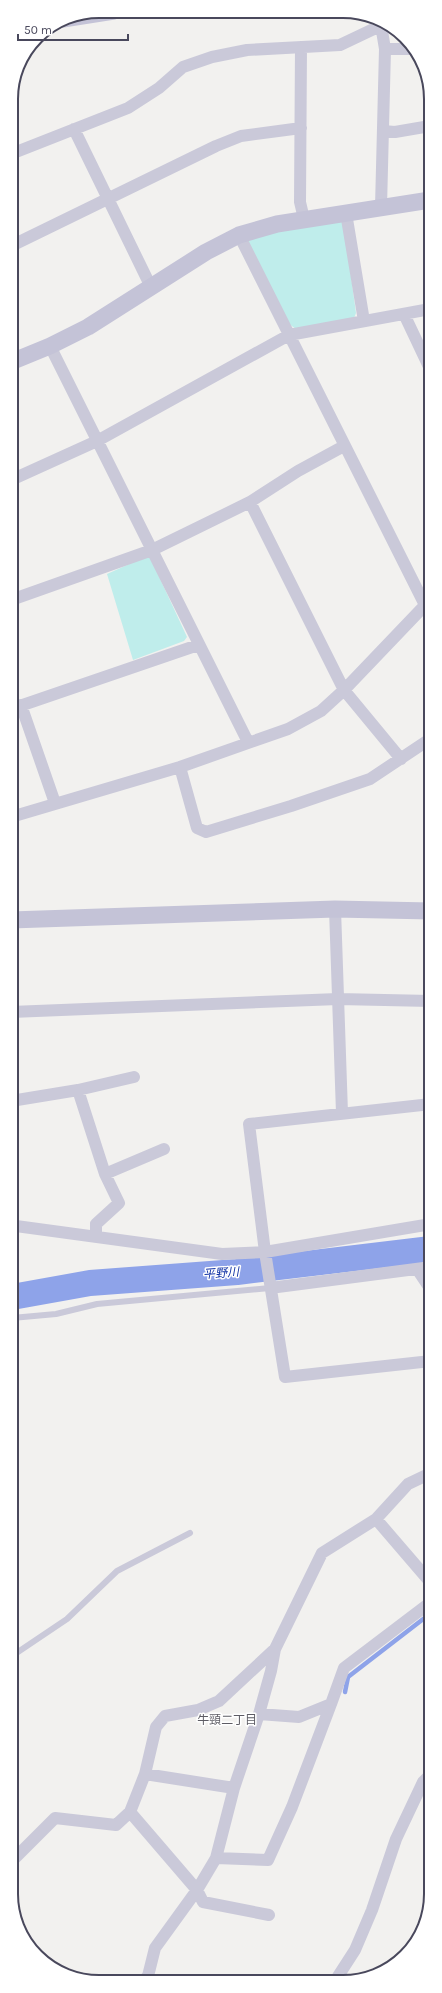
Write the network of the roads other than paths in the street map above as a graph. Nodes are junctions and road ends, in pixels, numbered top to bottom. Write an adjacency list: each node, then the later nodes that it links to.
1 (379, 27): 3 (street)
2 (381, 28): 4 (street)
3 (301, 47): 7 (street); 8 (street)
4 (384, 49): 5 (street); 9 (street)
5 (407, 50)
6 (424, 127): 9 (street)
7 (301, 128): 11 (street); 15 (street)
8 (74, 129): 10 (street); 11 (street)
9 (383, 131): 13 (street)
10 (18, 151)
11 (108, 200): 17 (street); 18 (street)
12 (424, 201): 13 (street)
13 (381, 206): 14 (street)
14 (346, 213): 15 (street); 21 (street)
15 (304, 219): 16 (street)
16 (239, 235): 18 (street); 22 (street)
17 (18, 243)
18 (151, 287): 23 (street)
19 (424, 310): 20 (street)
20 (404, 314): 21 (street); 24 (street)
21 (364, 321): 22 (street)
22 (290, 335): 26 (street); 27 (street)
23 (50, 346): 25 (street); 26 (street)
24 (424, 356)
25 (18, 359)
26 (97, 442): 28 (street); 30 (street)
27 (344, 446): 29 (street); 31 (street)
28 (18, 477)
29 (250, 502): 30 (street); 35 (street)
30 (152, 550): 32 (street); 34 (street)
31 (424, 596)
32 (18, 598)
33 (424, 607): 35 (street)
34 (198, 645): 36 (street); 38 (street)
35 (344, 690): 38 (street); 40 (street)
36 (18, 706)
37 (18, 712): 42 (street)
38 (248, 742): 41 (street)
39 (424, 743): 40 (street)
40 (401, 759): 41 (street)
41 (180, 767): 42 (street)
42 (55, 803): 43 (street)
43 (18, 815)
44 (335, 909): 45 (street); 46 (street); 47 (street)
45 (424, 911)
46 (18, 920)
47 (338, 999): 48 (street); 49 (street); 54 (street)
48 (424, 1001)
49 (18, 1012)
50 (134, 1077): 51 (street)
51 (78, 1090): 52 (street); 56 (street)
52 (18, 1100)
53 (424, 1105): 54 (street)
54 (342, 1113): 60 (street)
55 (164, 1149): 56 (street)
56 (105, 1174): 59 (street)
57 (424, 1225): 60 (street)
58 (18, 1226): 59 (street)
59 (96, 1237): 60 (street)
60 (265, 1252): 64 (street)
61 (424, 1268): 62 (street)
62 (418, 1269): 63 (street); 64 (street)
63 (424, 1279)
64 (270, 1288): 65 (lane); 66 (street)
65 (18, 1317)
66 (424, 1362)
67 (424, 1476): 68 (street)
68 (376, 1519): 70 (street); 72 (street)
69 (190, 1533): 73 (lane)
70 (424, 1575)
71 (424, 1607): 74 (street)
72 (275, 1648): 75 (street); 76 (street)
73 (18, 1652)
74 (331, 1704): 75 (street); 81 (street)
75 (259, 1714): 78 (street)
76 (145, 1774): 78 (street); 79 (street)
77 (424, 1781): 85 (street)
78 (234, 1788): 81 (street)
79 (130, 1812): 80 (street); 82 (street)
80 (18, 1855)
81 (216, 1858): 82 (street)
82 (197, 1890): 83 (street); 84 (street)
83 (268, 1915)
84 (148, 1975)
85 (339, 1975)

